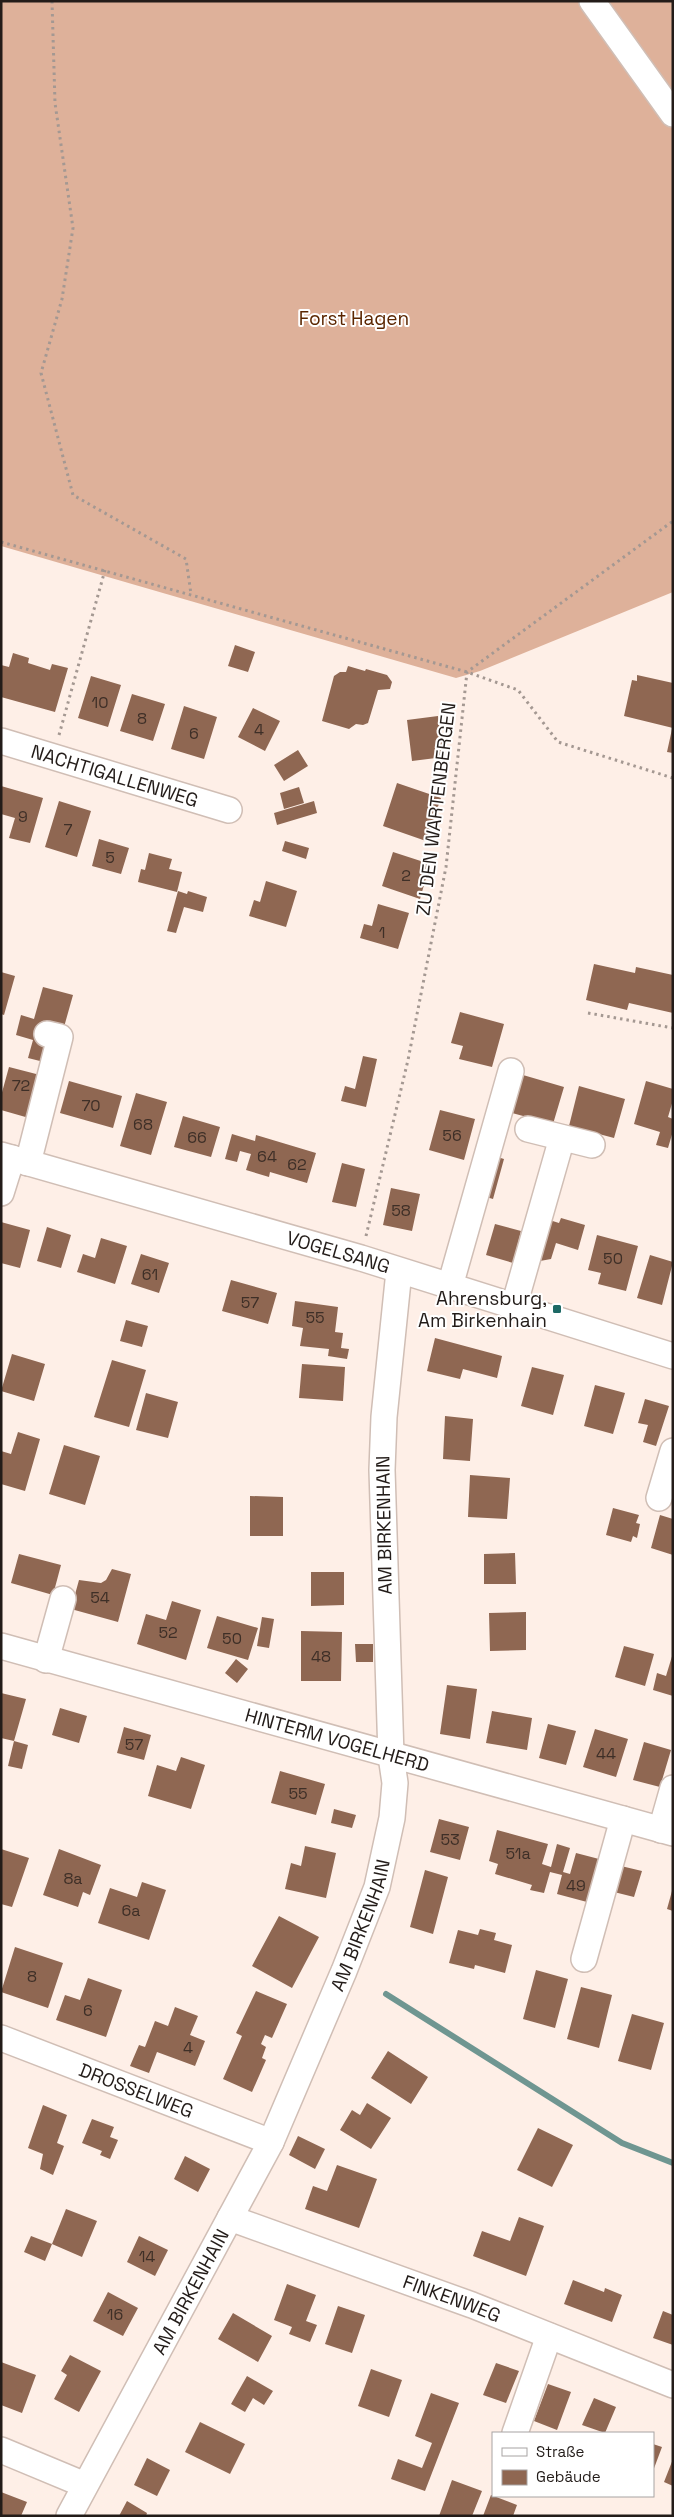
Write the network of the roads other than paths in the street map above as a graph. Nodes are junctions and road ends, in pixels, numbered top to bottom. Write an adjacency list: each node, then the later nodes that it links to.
1 (592, 1): 2 (street)
2 (673, 114)
3 (1, 741): 4 (street, NACHTIGALLENWEG)
4 (229, 810)
5 (47, 1034): 10 (street)
6 (511, 1070): 13 (street)
7 (528, 1129): 8 (street)
8 (562, 1138): 9 (street); 14 (street)
9 (592, 1146)
10 (14, 1159): 11 (street); 12 (street, VOGELSANG)
11 (1, 1193)
12 (399, 1271): 13 (street, VOGELSANG); 21 (street, AM BIRKENHAIN)
13 (450, 1286): 14 (street, VOGELSANG)
14 (514, 1306): 15 (street, VOGELSANG)
15 (673, 1356)
16 (673, 1452): 17 (street)
17 (659, 1498)
18 (63, 1598): 20 (street)
19 (1, 1646): 20 (street, HINTERM VOGELHERD)
20 (46, 1660): 21 (street, HINTERM VOGELHERD)
21 (391, 1756): 23 (street, HINTERM VOGELHERD); 27 (street, AM BIRKENHAIN)
22 (673, 1788): 24 (street)
23 (623, 1819): 24 (street, HINTERM VOGELHERD); 25 (street)
24 (667, 1831)
25 (584, 1959)
26 (1, 2038): 27 (street, DROSSELWEG)
27 (271, 2142): 28 (street, AM BIRKENHAIN)
28 (230, 2218): 29 (street, FINKENWEG); 33 (street, AM BIRKENHAIN)
29 (549, 2336): 30 (street, FINKENWEG); 31 (street)
30 (673, 2385)
31 (515, 2432)
32 (1, 2450): 33 (street)
33 (85, 2485): 34 (street, AM BIRKENHAIN)
34 (69, 2516)

